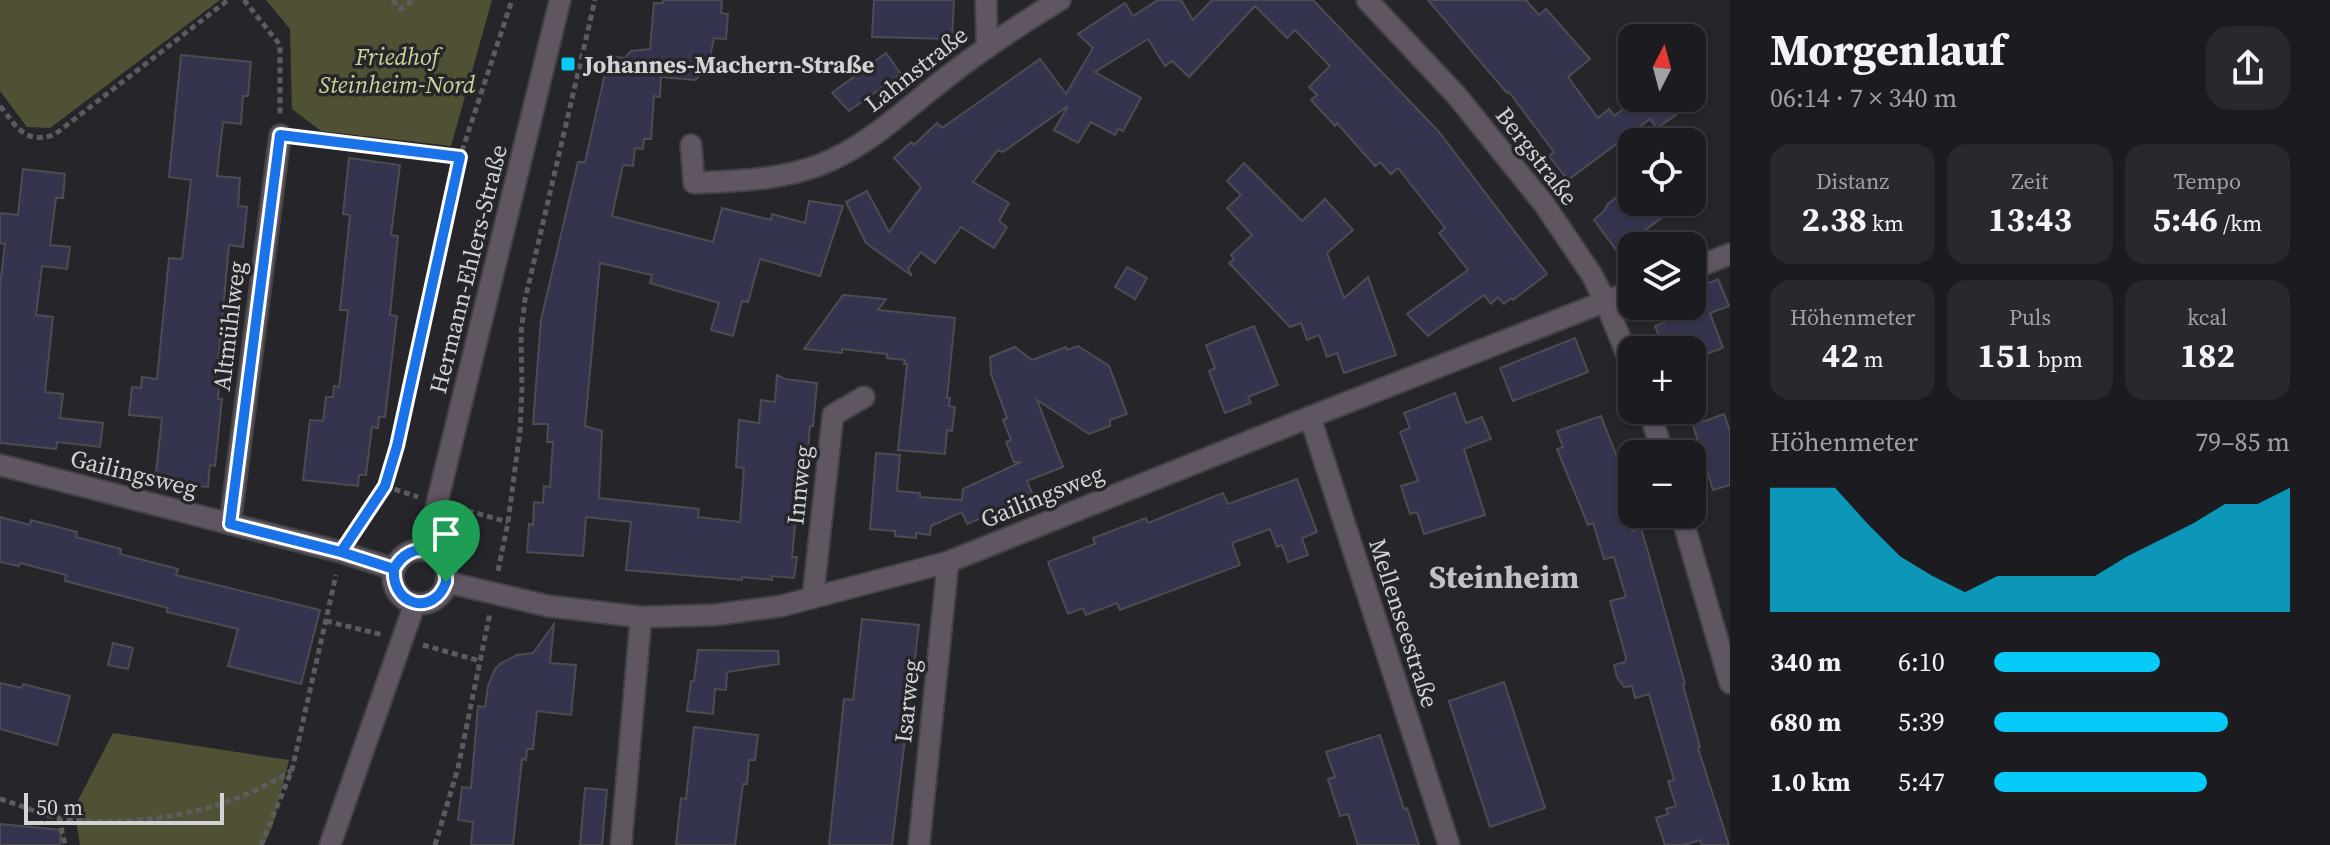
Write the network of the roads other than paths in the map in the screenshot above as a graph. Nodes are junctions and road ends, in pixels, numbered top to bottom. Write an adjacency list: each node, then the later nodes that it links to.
1 (560, 0): 18 (street, Hermann-Ehlers-Straße)
2 (986, 0): 5 (street)
3 (1060, 0): 5 (street, Lahnstraße)
4 (1367, 0): 11 (street, Bergstraße)
5 (987, 48): 7 (street, Lahnstraße)
6 (280, 135): 16 (street, Altmühlweg)
7 (691, 145)
8 (1730, 254): 9 (street)
9 (1706, 263)
10 (1618, 296): 11 (street, Gailingsweg)
11 (1605, 301): 12 (street, Bergstraße); 14 (street, Gailingsweg)
12 (1619, 336)
13 (864, 397): 22 (street, Innweg)
14 (1310, 417): 19 (street, Gailingsweg); 29 (street, Mellenseestraße)
15 (0, 465): 16 (street, Gailingsweg)
16 (230, 524): 20 (street, Gailingsweg)
17 (1685, 528): 25 (street)
18 (428, 551): 20 (street); 21 (street)
19 (948, 562): 22 (street, Gailingsweg); 28 (street, Isarweg)
20 (394, 569): 23 (street)
21 (446, 582): 23 (street); 24 (street, Gailingsweg)
22 (813, 596): 24 (street, Gailingsweg)
23 (415, 603): 26 (street)
24 (641, 617): 27 (street)
25 (1730, 683)
26 (330, 845)
27 (621, 845)
28 (919, 845)
29 (1449, 845)

